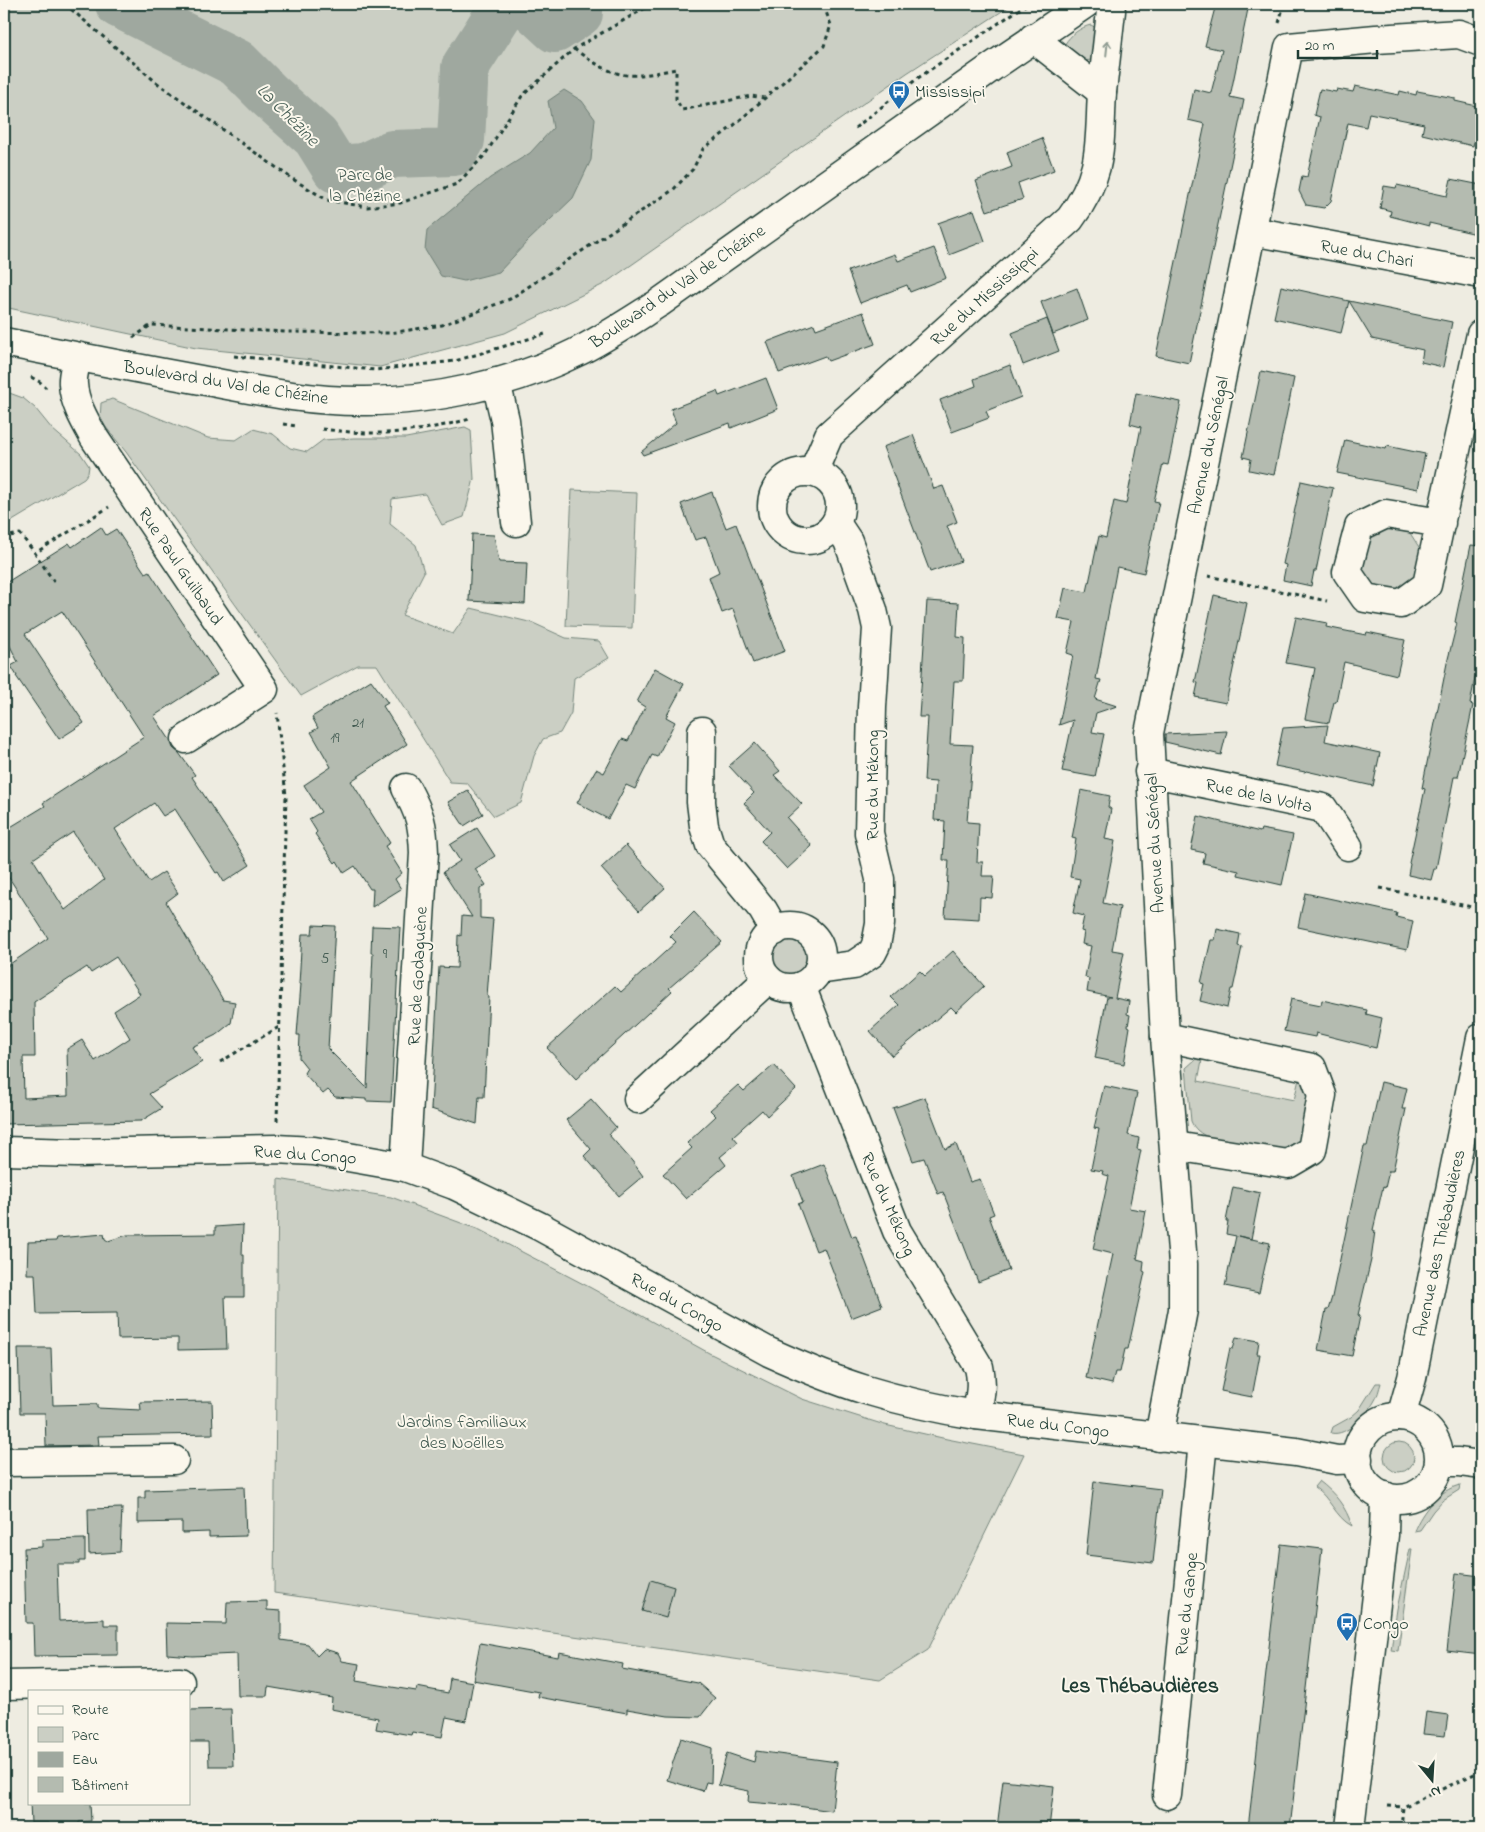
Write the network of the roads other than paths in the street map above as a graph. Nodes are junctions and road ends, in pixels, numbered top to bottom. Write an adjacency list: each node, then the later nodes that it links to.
1 (1085, 4): 3 (street, Boulevard du Val de Chézine)
2 (1109, 4): 5 (street, Rue du Mississippi, one-way to 2)
3 (1033, 38): 5 (street); 11 (street, Boulevard du Val de Chézine)
4 (1481, 42): 6 (street, Avenue du Sénégal)
5 (1102, 92): 12 (street, Rue du Mississippi)
6 (1252, 231): 7 (street, Rue du Chari); 18 (street, Avenue du Sénégal)
7 (1481, 274)
8 (1481, 334): 15 (street)
9 (4, 342): 10 (street, Boulevard du Val de Chézine)
10 (77, 357): 11 (street, Boulevard du Val de Chézine); 17 (street, Rue Paul Guilbaud)
11 (496, 382): 13 (street)
12 (813, 472): 14 (street); 14 (street)
13 (516, 522)
14 (836, 523): 22 (street, Rue du Mékong)
15 (1441, 523)
16 (702, 730): 21 (street)
17 (186, 739)
18 (1149, 772): 20 (street, Rue de la Volta); 24 (street, Avenue du Sénégal)
19 (406, 788): 29 (street, Rue de Godaguène)
20 (1348, 846)
21 (775, 931): 22 (street); 23 (street)
22 (809, 978): 23 (street); 30 (street, Rue du Mékong)
23 (768, 979): 26 (street)
24 (1165, 1037): 27 (street, Avenue du Sénégal); 27 (street)
25 (1481, 1038): 31 (street, Avenue des Thébaudières)
26 (638, 1099)
27 (1174, 1146): 32 (street, Avenue du Sénégal)
28 (4, 1151): 29 (street, Rue du Congo)
29 (405, 1167): 30 (street, Rue du Congo)
30 (976, 1415): 32 (street, Rue du Congo)
31 (1401, 1417): 34 (street); 37 (street)
32 (1159, 1437): 33 (street, Rue du Congo)
33 (1203, 1442): 34 (street, Rue du Congo); 42 (street, Rue du Gange)
34 (1358, 1459): 39 (street)
35 (174, 1460): 36 (street)
36 (4, 1462)
37 (1439, 1462): 38 (street); 39 (street)
38 (1481, 1465)
39 (1385, 1496): 43 (street)
40 (180, 1682): 41 (street)
41 (4, 1685)
42 (1167, 1795)
43 (1350, 1828)

